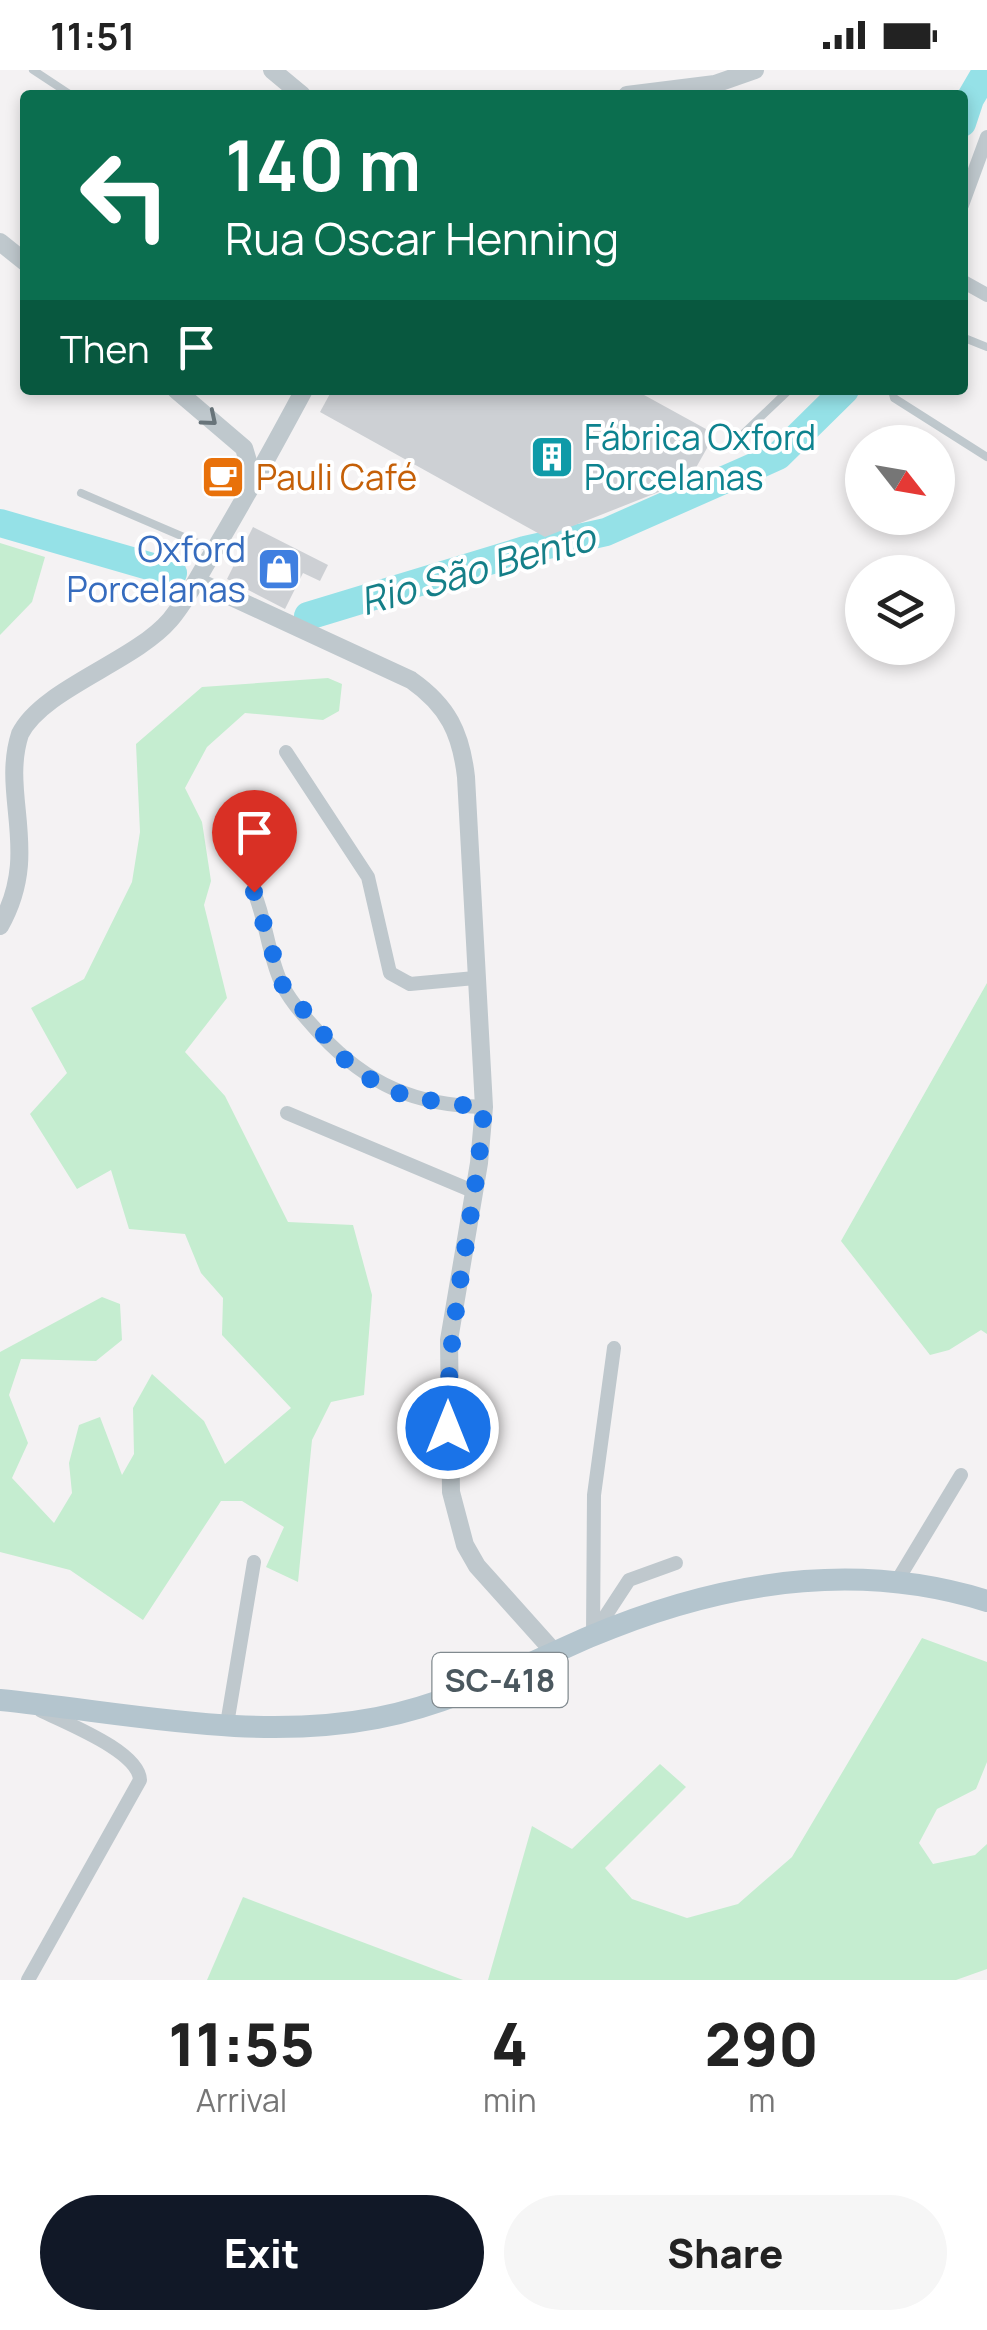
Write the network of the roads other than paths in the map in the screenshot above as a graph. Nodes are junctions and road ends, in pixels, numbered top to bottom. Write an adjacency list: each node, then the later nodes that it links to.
1 (33, 70): 4 (lane)
2 (272, 70): 5 (street)
3 (755, 70): 6 (street)
4 (63, 90)
5 (296, 90)
6 (668, 90)
7 (987, 137): 8 (street)
8 (968, 189)
9 (0, 242): 10 (street)
10 (20, 258)
11 (182, 395): 17 (street, one-way to 17)
12 (301, 395): 16 (street)
13 (784, 395): 15 (lane)
14 (893, 395): 18 (lane)
15 (744, 433)
16 (275, 443): 17 (street); 19 (street)
17 (244, 448): 19 (street)
18 (987, 457)
19 (255, 484): 21 (street)
20 (81, 493): 21 (lane)
21 (214, 550): 22 (street)
22 (197, 581): 25 (street); 26 (street)
23 (286, 752): 26 (street)
24 (254, 892): 27 (street)
25 (0, 926)
26 (475, 978): 27 (street)
27 (484, 1108): 29 (street)
28 (287, 1113): 29 (street)
29 (474, 1192): 37 (street)
30 (614, 1348): 36 (street)
31 (962, 1475): 34 (street)
32 (254, 1562): 40 (street)
33 (676, 1563): 36 (street)
34 (897, 1581): 35 (main road, SC-418); 36 (main road, SC-418)
35 (987, 1601)
36 (593, 1636): 37 (main road, SC-418)
37 (555, 1653): 40 (main road, SC-418)
38 (0, 1700): 39 (main road, SC-418)
39 (26, 1702): 40 (main road, SC-418); 41 (street)
40 (227, 1724)
41 (28, 1980)

